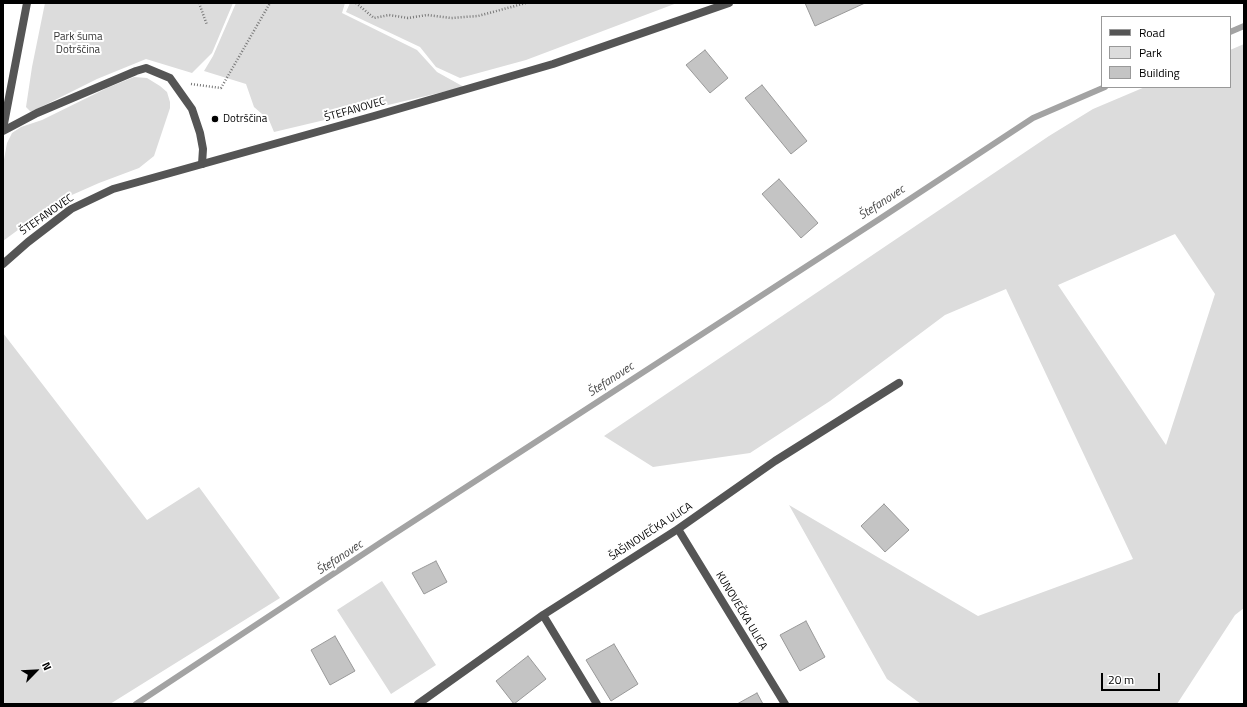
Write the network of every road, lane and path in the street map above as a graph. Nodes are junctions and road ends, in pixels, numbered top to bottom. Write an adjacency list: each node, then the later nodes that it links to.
1 (27, 3): 9 (street)
2 (199, 3): 7 (path)
3 (270, 3): 8 (path)
4 (356, 3): 5 (path)
5 (526, 3)
6 (729, 3): 10 (street, ŠTEFANOVEC)
7 (207, 25)
8 (170, 78): 9 (street); 10 (street)
9 (3, 130)
10 (202, 164): 11 (street, ŠTEFANOVEC)
11 (3, 264)
12 (899, 383): 13 (street, ŠAŠINOVEČKA ULICA)
13 (678, 528): 14 (street, ŠAŠINOVEČKA ULICA); 17 (street, KUNOVEČKA ULICA)
14 (542, 615): 15 (street, ŠAŠINOVEČKA ULICA); 16 (street)
15 (418, 704)
16 (597, 704)
17 (785, 704)

